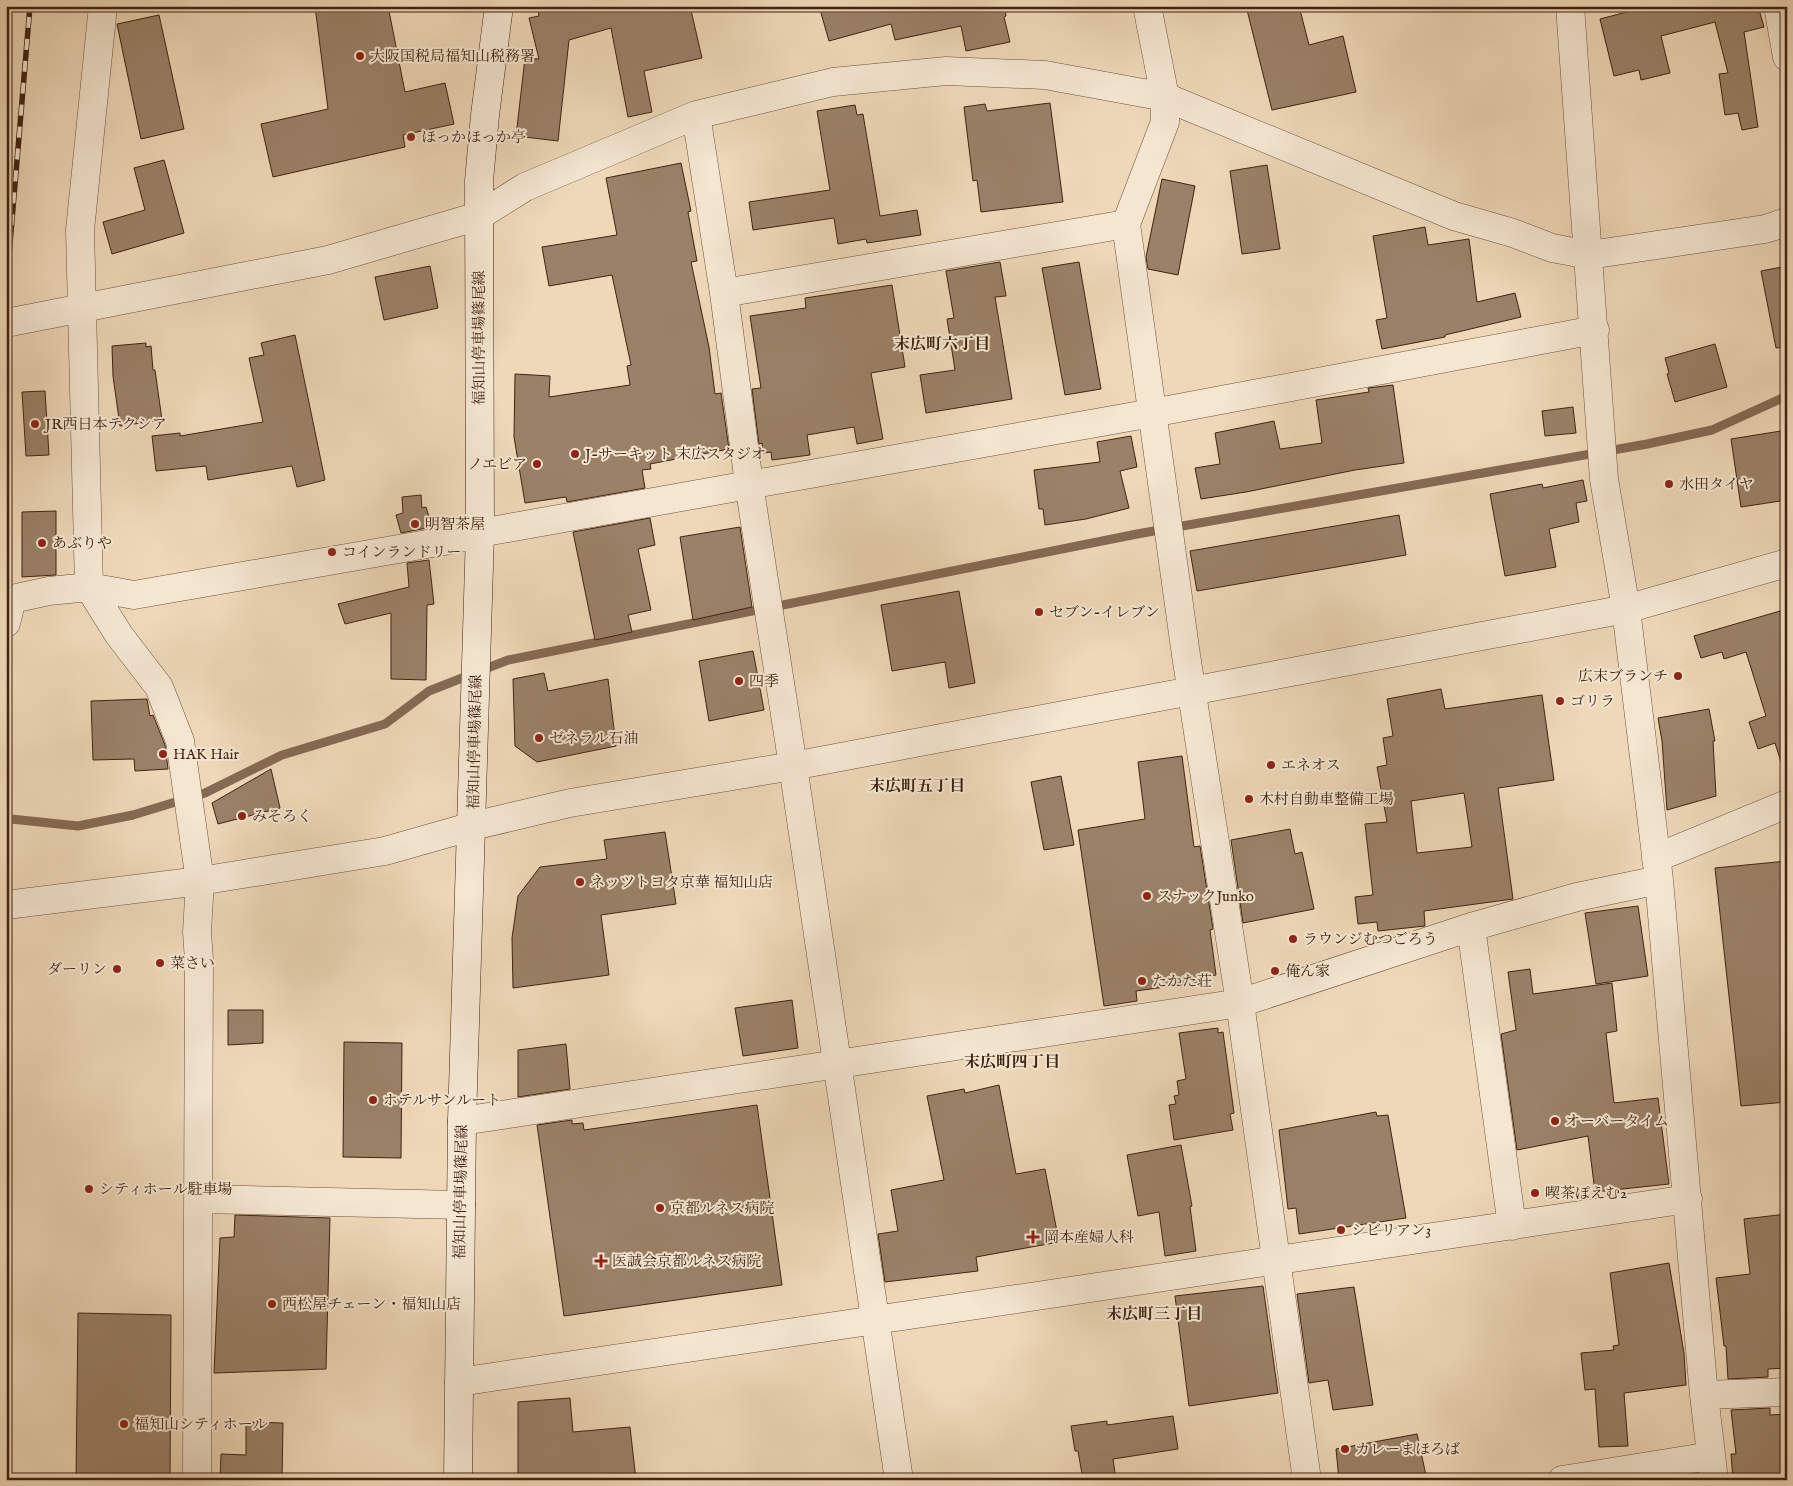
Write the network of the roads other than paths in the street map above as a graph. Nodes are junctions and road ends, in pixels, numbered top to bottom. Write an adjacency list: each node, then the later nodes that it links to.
1 (103, 6): 14 (street)
2 (499, 6): 9 (street, 福知山停車場篠尾線)
3 (1146, 6): 7 (street)
4 (1570, 6): 12 (street)
5 (1778, 6): 6 (street)
6 (1787, 57)
7 (1165, 97): 8 (street); 11 (street); 12 (street)
8 (696, 115): 9 (street); 13 (street)
9 (478, 216): 14 (street); 19 (street, 福知山停車場篠尾線)
10 (1787, 222): 12 (street)
11 (1126, 224): 13 (street); 17 (street)
12 (1589, 255): 16 (street)
13 (724, 293): 18 (street)
14 (80, 309): 15 (street); 21 (street)
15 (6, 323)
16 (1595, 330): 17 (street); 22 (street)
17 (1152, 413): 18 (street); 24 (street)
18 (749, 484): 19 (street); 25 (street)
19 (480, 533): 21 (street); 27 (street, 福知山停車場篠尾線)
20 (1787, 563): 22 (street)
21 (89, 587): 23 (street); 29 (street)
22 (1626, 609): 24 (street); 28 (street)
23 (6, 623)
24 (1193, 692): 25 (street); 32 (street)
25 (793, 766): 27 (street); 33 (street)
26 (1787, 804): 28 (street)
27 (473, 826): 29 (street); 34 (street, 福知山停車場篠尾線)
28 (1658, 869): 31 (street); 36 (street)
29 (200, 881): 30 (street); 35 (street)
30 (6, 905)
31 (1471, 928): 32 (street); 38 (street)
32 (1240, 1003): 33 (street); 39 (street)
33 (836, 1064): 34 (street); 40 (street)
34 (462, 1122): 37 (street, 福知山停車場篠尾線)
35 (198, 1199): 37 (street); 45 (street)
36 (1688, 1199): 38 (street); 43 (street)
37 (461, 1206): 41 (street, 福知山停車場篠尾線)
38 (1512, 1226): 39 (street)
39 (1277, 1262): 40 (street); 48 (street)
40 (876, 1321): 41 (street); 47 (street)
41 (459, 1382): 46 (street, 福知山停車場篠尾線)
42 (1787, 1392): 43 (street)
43 (1704, 1395): 44 (street)
44 (1712, 1468): 49 (street)
45 (197, 1480)
46 (458, 1480)
47 (899, 1480)
48 (1307, 1480)
49 (1562, 1480)

